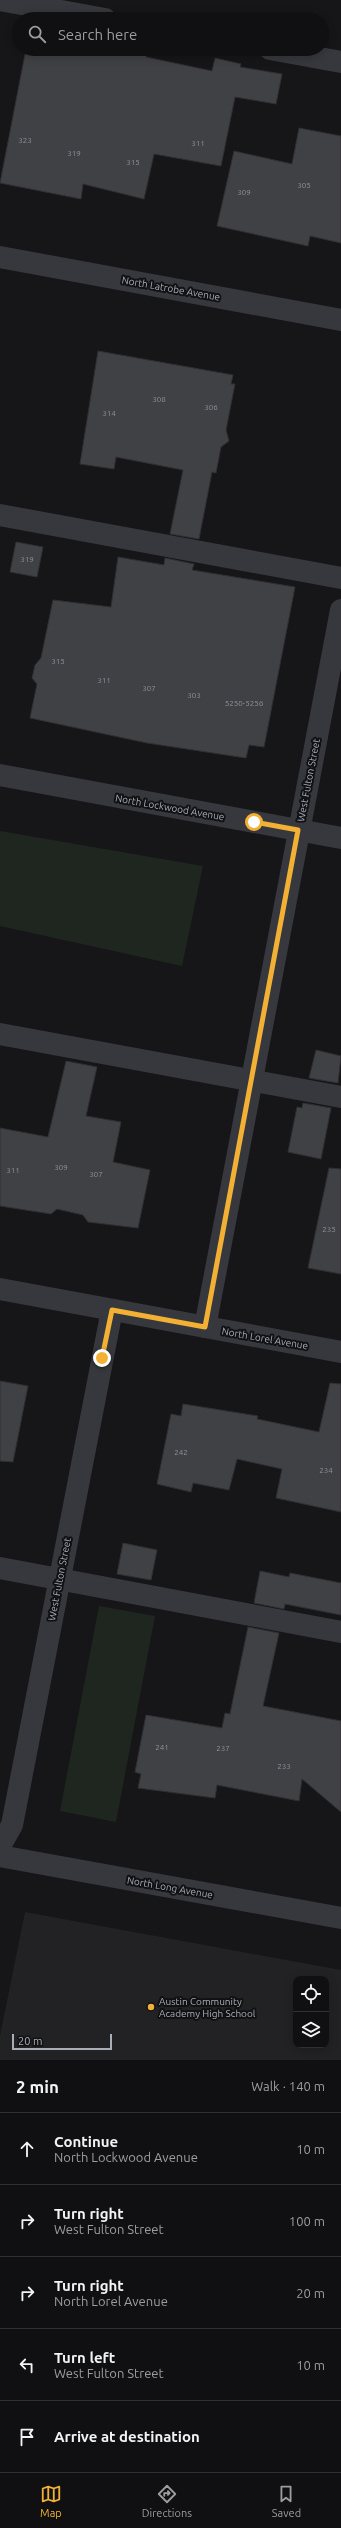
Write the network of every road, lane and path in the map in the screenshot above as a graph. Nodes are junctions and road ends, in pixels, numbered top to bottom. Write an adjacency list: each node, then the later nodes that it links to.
1 (0, 0): 2 (street)
2 (66, 12)
3 (308, 56): 4 (street)
4 (341, 62)
5 (0, 257): 6 (street, North Latrobe Avenue)
6 (341, 320)
7 (0, 515): 8 (street)
8 (341, 578)
9 (341, 610): 11 (street, West Fulton Street)
10 (0, 775): 11 (street, North Lockwood Avenue)
11 (298, 830): 12 (street, North Lockwood Avenue); 14 (street, West Fulton Street)
12 (341, 838)
13 (0, 1034): 14 (street)
14 (251, 1081): 15 (street); 18 (street, West Fulton Street)
15 (341, 1097)
16 (0, 1289): 17 (street, North Lorel Avenue)
17 (112, 1310): 18 (street, North Lorel Avenue); 21 (street, West Fulton Street)
18 (205, 1327): 19 (street, North Lorel Avenue)
19 (341, 1352)
20 (0, 1568): 21 (street)
21 (59, 1579): 22 (street); 23 (street, West Fulton Street)
22 (341, 1632)
23 (0, 1846)
24 (0, 1856): 25 (street, North Long Avenue)
25 (341, 1918)

